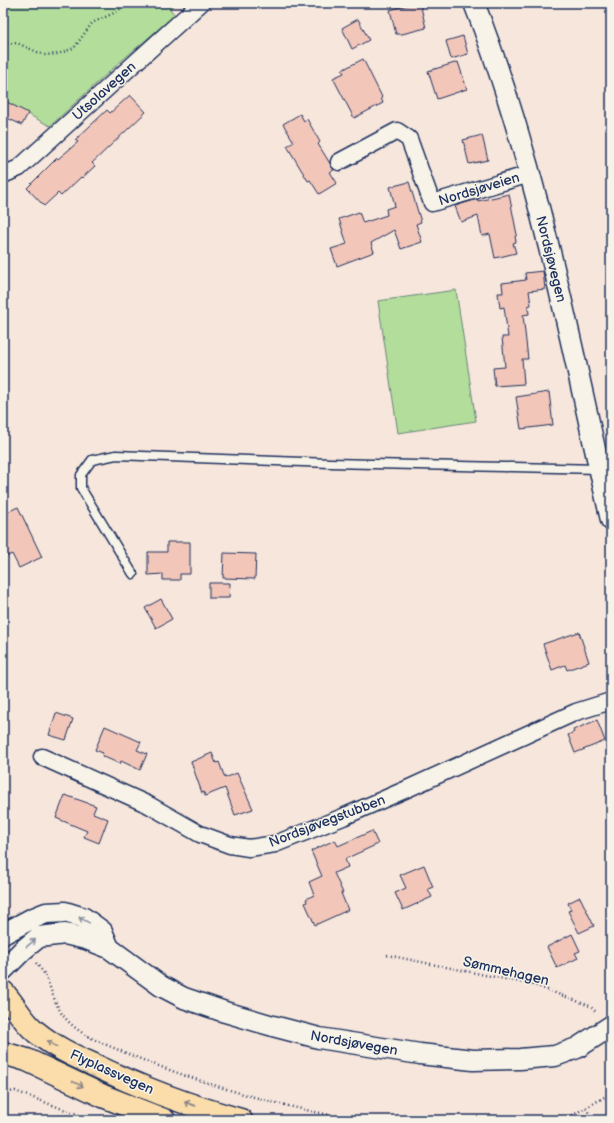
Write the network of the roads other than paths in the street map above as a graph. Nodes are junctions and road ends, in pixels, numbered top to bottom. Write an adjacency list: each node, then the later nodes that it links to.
1 (202, 3): 5 (street, Utsolavegen)
2 (474, 3): 4 (street, Nordsjøvegen)
3 (339, 162): 4 (street, Nordsjøveien)
4 (530, 174): 6 (street, Nordsjøvegen)
5 (3, 175)
6 (600, 469): 7 (street, Nordsjøvegen); 8 (lane)
7 (610, 515)
8 (133, 574)
9 (611, 701): 10 (street, Nordsjøvegstubben)
10 (42, 757)
11 (3, 934): 12 (street, Nordsjøvegen, one-way to 11)
12 (109, 948): 13 (street, Nordsjøvegen, one-way to 12); 17 (street, Nordsjøvegen)
13 (3, 970)
14 (3, 992): 20 (highway, Flyplassvegen, one-way to 14)
15 (3, 1002): 16 (highway)
16 (3, 1006)
17 (611, 1026)
18 (3, 1053): 19 (highway, Flyplassvegen, one-way to 19)
19 (164, 1120)
20 (240, 1120)

